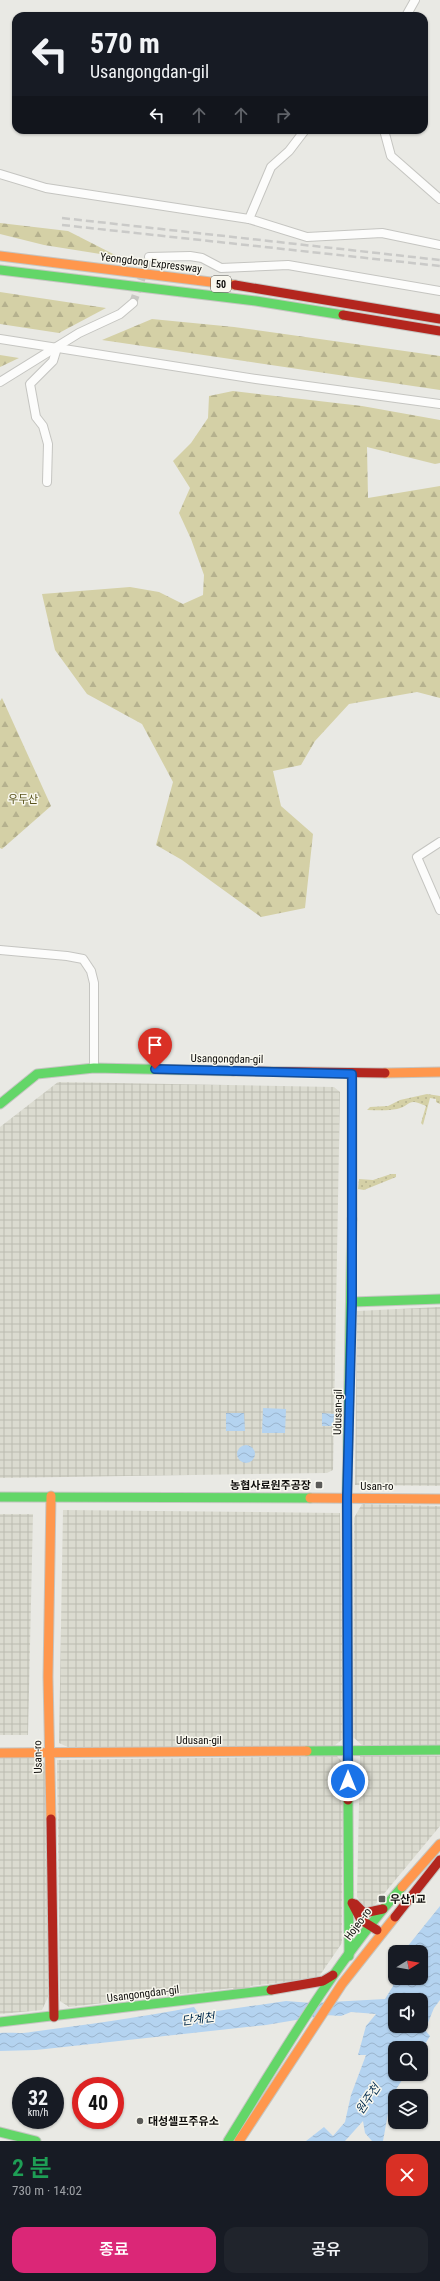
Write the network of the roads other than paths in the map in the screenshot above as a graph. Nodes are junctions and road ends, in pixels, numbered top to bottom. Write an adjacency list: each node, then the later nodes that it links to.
1 (415, 0): 2 (street)
2 (408, 12)
3 (302, 134): 7 (street)
4 (385, 134): 6 (street)
5 (0, 174): 7 (street)
6 (440, 199)
7 (249, 219): 8 (street)
8 (440, 245)
9 (0, 256): 14 (main road, Yeongdong Expressway / 50)
10 (149, 258): 12 (street)
11 (0, 270): 15 (main road, 50)
12 (440, 291)
13 (133, 303): 17 (street)
14 (440, 319)
15 (440, 331)
16 (0, 339): 17 (street)
17 (57, 348): 18 (street); 19 (street); 20 (street)
18 (0, 382)
19 (440, 404)
20 (47, 482)
21 (440, 842): 22 (street)
22 (440, 910)
23 (0, 950): 24 (street)
24 (94, 1068): 26 (main road, Usangongdan-gil); 27 (main road, Usangongdan-gil)
25 (440, 1072): 26 (main road, Usangongdan-gil)
26 (352, 1074): 29 (main road, Udusan-gil)
27 (0, 1104)
28 (440, 1299): 29 (main road)
29 (352, 1302): 32 (main road, Udusan-gil)
30 (51, 1496): 31 (main road, Usan-ro); 32 (main road, Usan-ro); 37 (main road, Usan-ro)
31 (0, 1497)
32 (347, 1498): 33 (main road, Usan-ro); 34 (main road, Udusan-gil)
33 (440, 1499)
34 (348, 1750): 35 (main road, Udusan-gil); 37 (main road, Udusan-gil); 40 (main road, Udusan-gil)
35 (440, 1750)
36 (0, 1753): 37 (main road)
37 (50, 1753): 48 (main road, Usan-ro)
38 (440, 1844): 41 (main road, Hojeo-ro)
39 (440, 1860): 43 (main road)
40 (349, 1895): 41 (main road); 42 (main road); 44 (main road, Udusan-gil)
41 (384, 1909): 42 (main road, Hojeo-ro)
42 (371, 1926): 43 (main road); 44 (main road, Hojeo-ro)
43 (382, 1933): 51 (main road)
44 (349, 1956): 45 (main road, Hojeo-ro)
45 (337, 1972): 46 (main road, Usangongdan-gil); 47 (main road, Hojeo-ro)
46 (288, 1988): 47 (main road); 48 (main road, Usangongdan-gil)
47 (315, 2002): 51 (main road, Hojeo-ro)
48 (54, 2017): 49 (main road, Usangongdan-gil)
49 (0, 2022)
50 (0, 2132): 52 (main road)
51 (233, 2139): 53 (main road)
52 (31, 2140)
53 (224, 2141)

